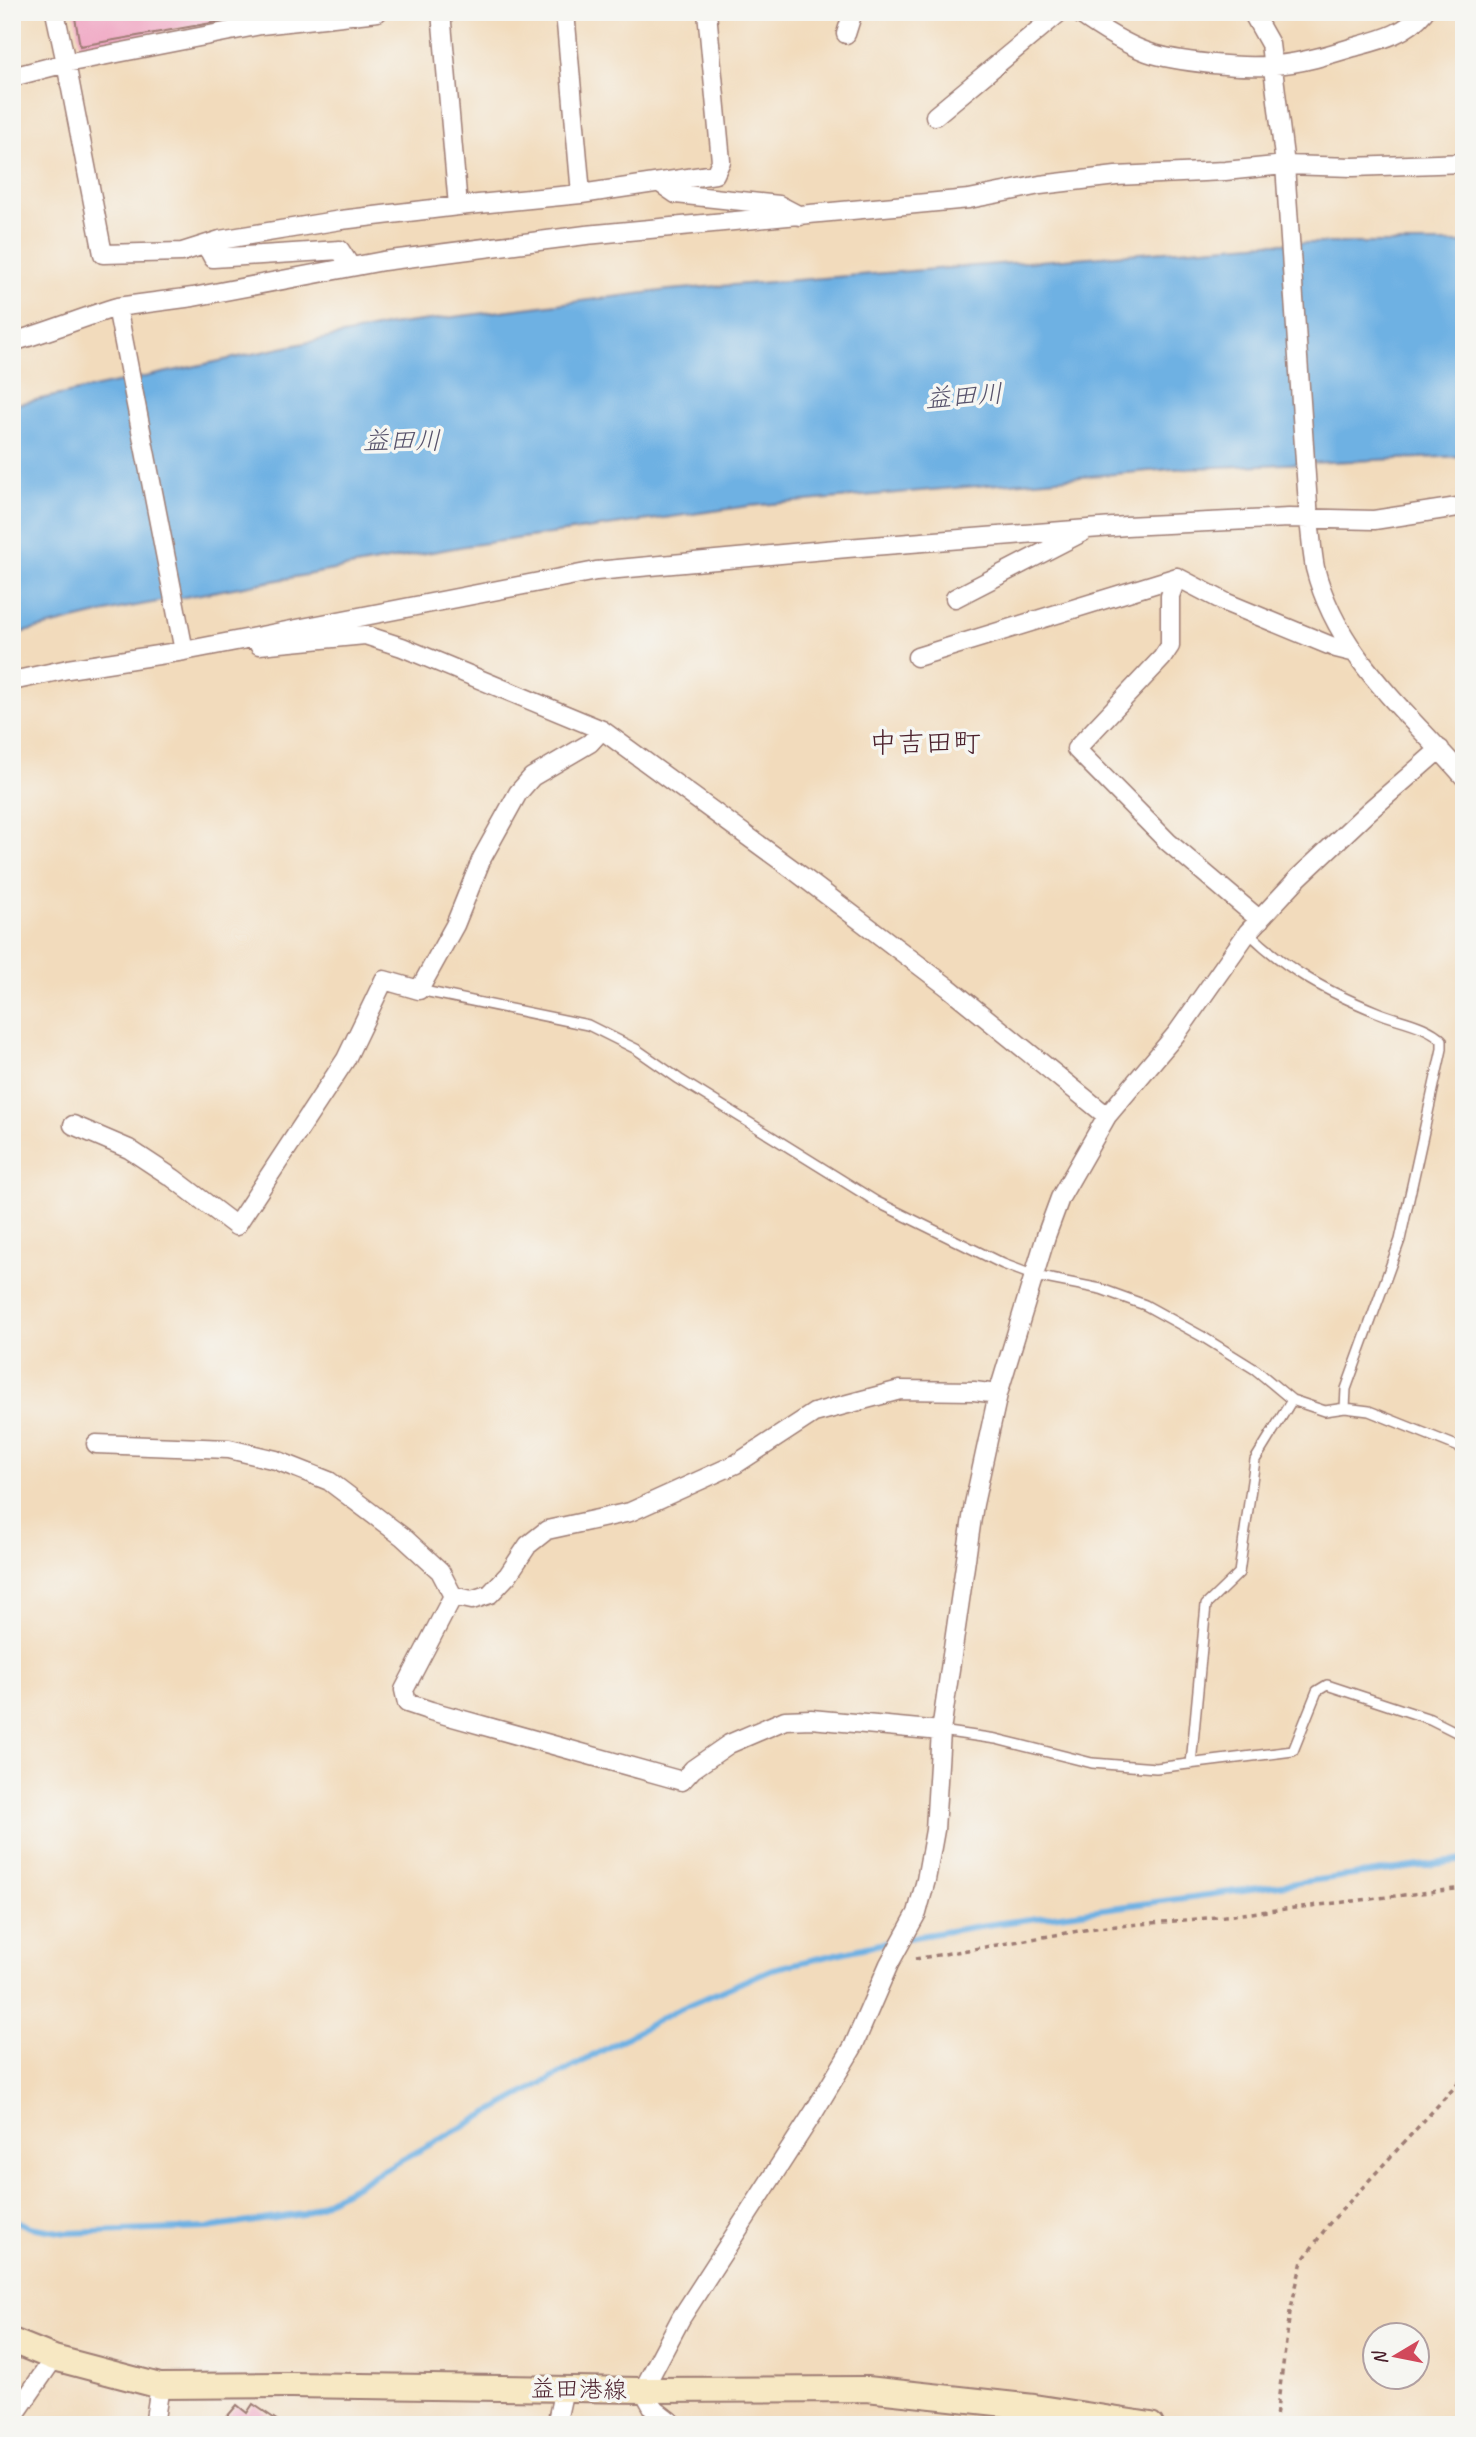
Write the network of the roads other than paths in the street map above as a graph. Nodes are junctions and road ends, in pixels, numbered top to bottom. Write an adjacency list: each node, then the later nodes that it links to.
1 (55, 12): 12 (street)
2 (378, 12): 12 (street)
3 (441, 12): 20 (street)
4 (565, 12): 19 (street)
5 (707, 12): 18 (street)
6 (853, 12): 11 (street)
7 (1060, 12): 15 (street)
8 (1077, 12): 13 (street)
9 (1252, 12): 13 (street)
10 (1424, 12): 13 (street)
11 (846, 34)
12 (66, 63): 14 (street); 22 (street)
13 (1273, 66): 17 (street)
14 (12, 77)
15 (935, 116)
16 (1464, 163): 17 (street)
17 (1286, 173): 21 (street); 27 (street)
18 (660, 183): 19 (street); 21 (street)
19 (581, 194): 20 (street)
20 (458, 206): 22 (street)
21 (801, 216): 23 (street)
22 (206, 245): 23 (street)
23 (351, 267): 24 (street)
24 (117, 307): 25 (street); 32 (street)
25 (12, 342)
26 (1464, 506): 27 (street)
27 (1309, 511): 28 (street); 33 (street)
28 (1090, 529): 30 (street); 31 (street)
29 (1178, 577): 33 (street); 34 (street); 39 (street)
30 (955, 598)
31 (240, 639): 32 (street); 36 (street)
32 (182, 642): 35 (street)
33 (1352, 652): 37 (street)
34 (917, 657)
35 (12, 681)
36 (602, 730): 40 (street); 41 (street)
37 (1440, 749): 38 (street); 39 (street)
38 (1464, 777)
39 (1254, 926): 41 (street); 46 (lane)
40 (419, 990): 42 (street); 43 (lane)
41 (1107, 1116): 43 (street)
42 (73, 1125)
43 (1035, 1276): 44 (street); 45 (lane)
44 (998, 1394): 49 (street); 50 (street)
45 (1292, 1400): 46 (lane); 52 (lane)
46 (1345, 1408): 48 (lane)
47 (96, 1444): 49 (street)
48 (1464, 1449)
49 (453, 1596): 50 (street)
50 (942, 1731): 52 (lane); 57 (street)
51 (1464, 1736): 52 (lane)
52 (1191, 1764)
53 (12, 2341): 54 (main road, 益田港線)
54 (54, 2358): 55 (main road, 益田港線); 58 (street)
55 (160, 2386): 56 (main road, 益田港線); 59 (street)
56 (564, 2389): 57 (main road, 益田港線); 60 (street)
57 (643, 2390): 61 (street); 62 (main road, 益田港線)
58 (12, 2419)
59 (154, 2425)
60 (556, 2425)
61 (675, 2425)
62 (1151, 2425)

